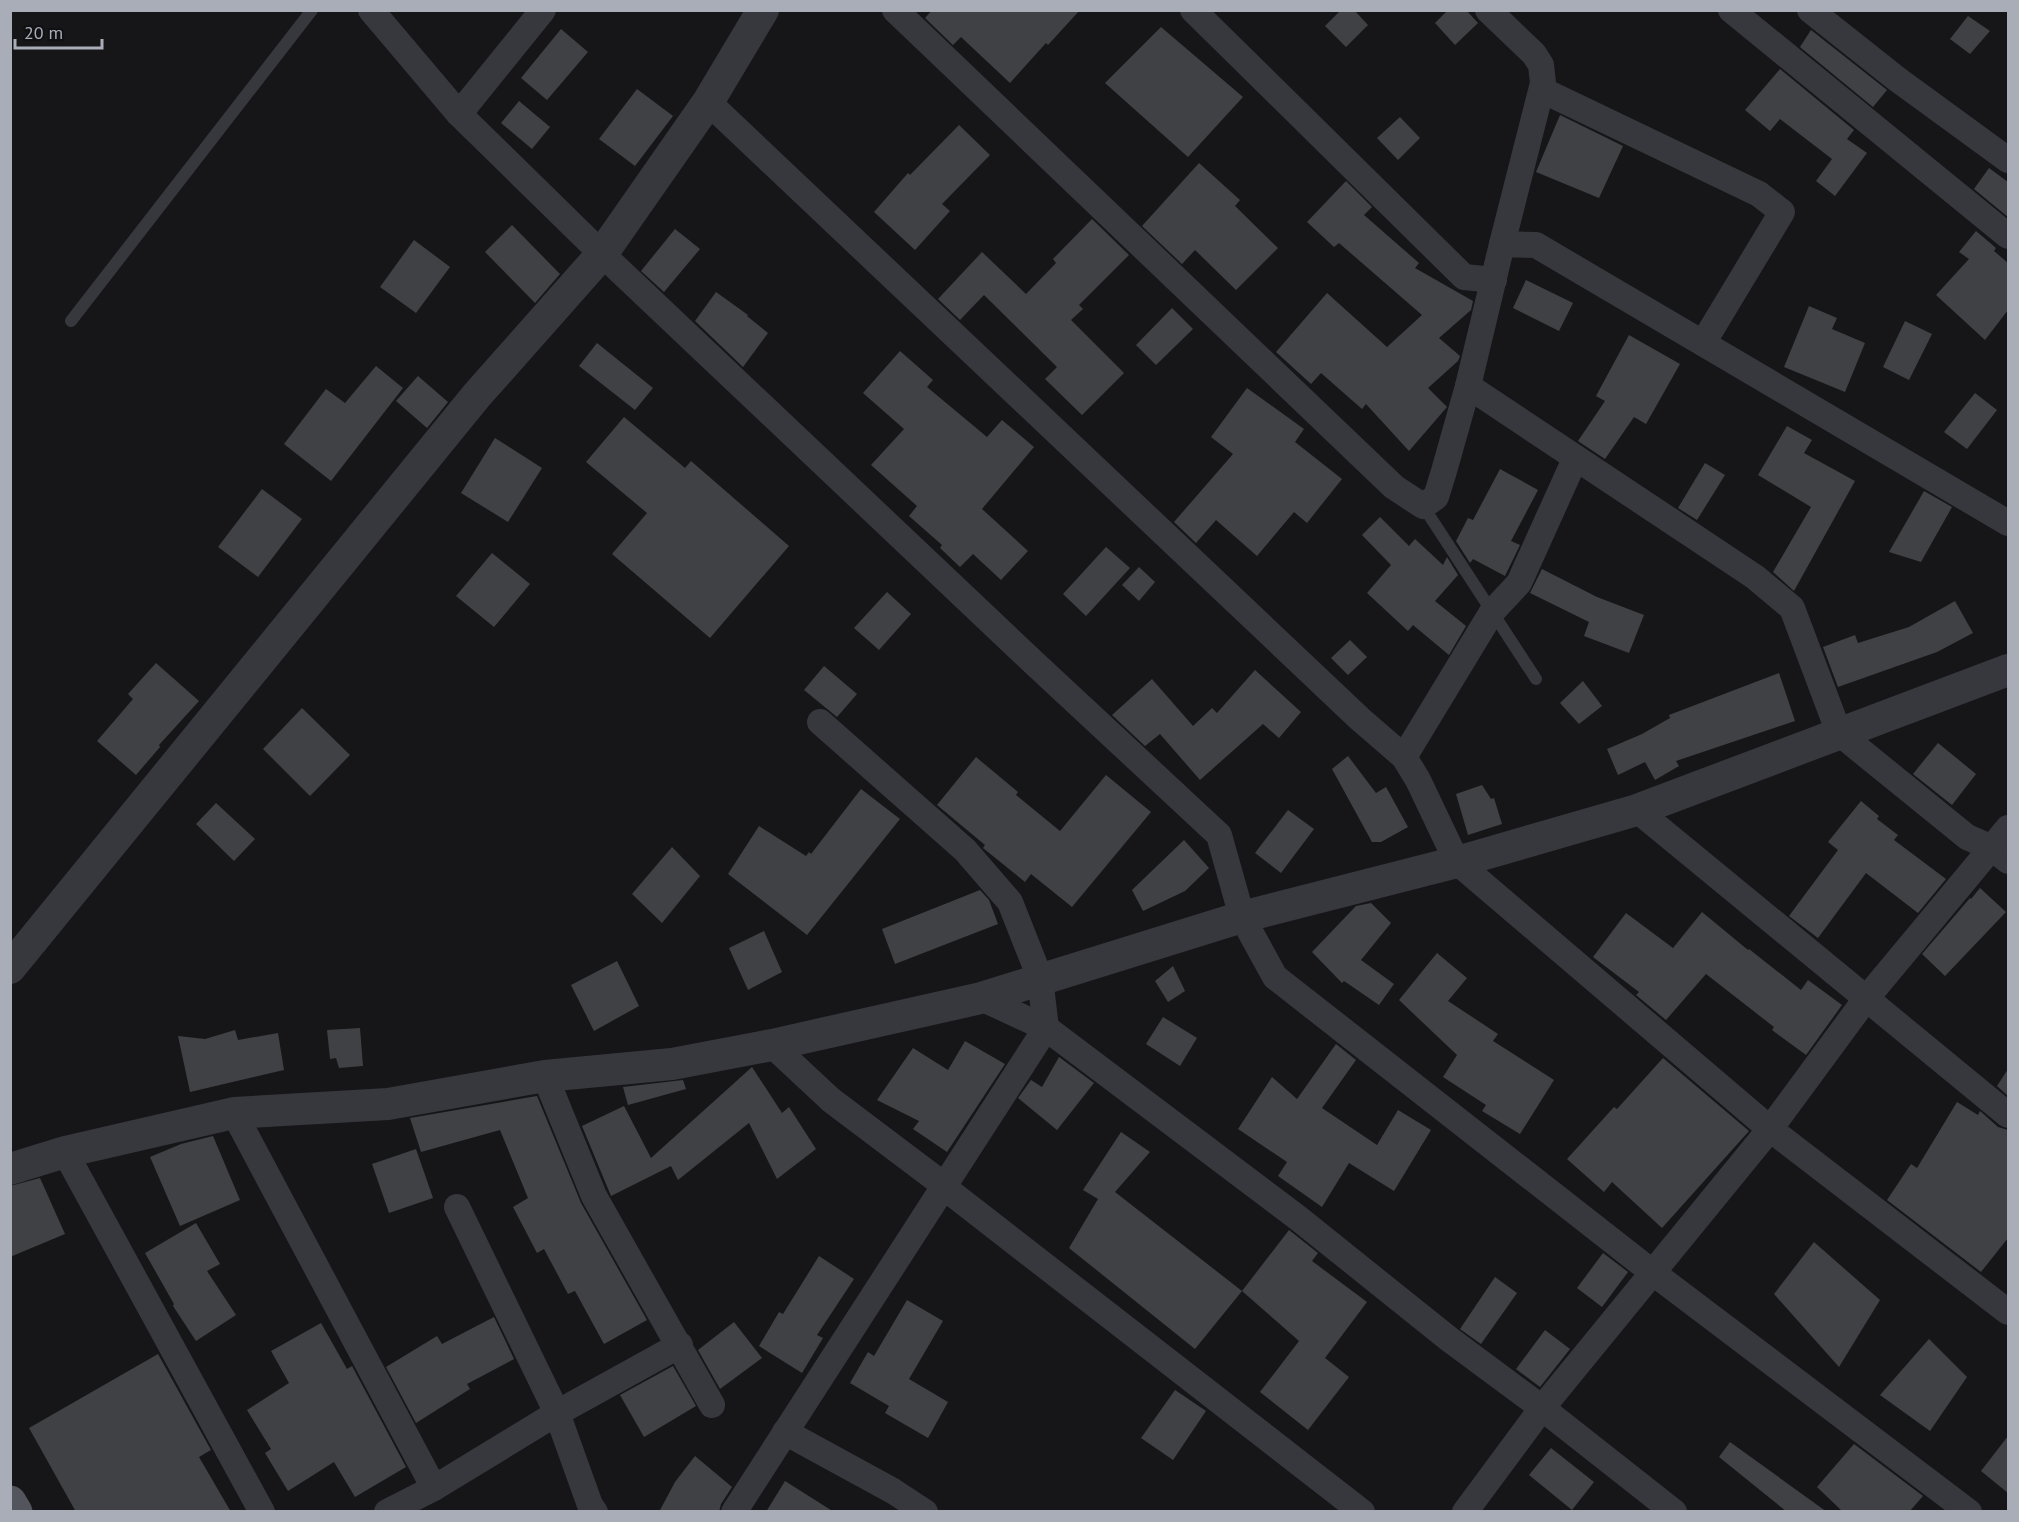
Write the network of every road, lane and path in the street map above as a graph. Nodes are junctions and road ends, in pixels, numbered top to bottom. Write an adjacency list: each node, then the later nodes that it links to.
1 (312, 10): 18 (lane)
2 (371, 10): 12 (street)
3 (543, 10): 12 (street)
4 (763, 10): 11 (street)
5 (895, 10): 22 (street)
6 (1193, 10): 17 (street)
7 (1488, 10): 10 (street)
8 (1731, 10): 14 (street)
9 (1810, 10): 13 (street)
10 (1542, 90): 15 (street); 19 (street)
11 (708, 102): 16 (street); 29 (street)
12 (459, 114): 16 (street)
13 (2008, 160)
14 (2008, 236)
15 (1502, 244): 17 (street); 19 (street)
16 (602, 254): 34 (street); 35 (street)
17 (1494, 280): 20 (street)
18 (71, 321)
19 (1703, 343): 23 (street)
20 (1468, 386): 21 (street); 22 (street)
21 (1575, 459): 24 (street); 28 (street)
22 (1423, 506): 24 (lane)
23 (2008, 523)
24 (1492, 612): 26 (lane); 29 (street)
25 (2008, 670): 28 (street)
26 (1536, 679)
27 (820, 722): 36 (street)
28 (1839, 734): 30 (street); 32 (street)
29 (1404, 757): 33 (street)
30 (1637, 810): 33 (street); 38 (street)
31 (2008, 828): 32 (street)
32 (2000, 854): 38 (street)
33 (1456, 862): 34 (street); 44 (street)
34 (1242, 916): 36 (street); 49 (street)
35 (10, 969)
36 (1040, 978): 37 (street); 39 (street)
37 (981, 998): 39 (street); 40 (street)
38 (1865, 1000): 43 (street); 44 (street)
39 (1046, 1028): 47 (street); 53 (street)
40 (772, 1045): 41 (street); 47 (street)
41 (545, 1076): 42 (street); 51 (street)
42 (234, 1113): 45 (street); 56 (street)
43 (2008, 1115)
44 (1770, 1129): 49 (street); 50 (street)
45 (65, 1152): 46 (street); 59 (street)
46 (10, 1169)
47 (945, 1186): 55 (street); 64 (street)
48 (457, 1207): 54 (street)
49 (1652, 1272): 53 (street); 67 (street)
50 (2008, 1312)
51 (680, 1345): 52 (street); 54 (street)
52 (712, 1404)
53 (1542, 1408): 65 (street); 66 (street)
54 (557, 1413): 56 (street); 61 (street)
55 (785, 1432): 62 (street); 63 (street)
56 (434, 1488): 60 (street)
57 (10, 1502): 58 (main road)
58 (16, 1512)
59 (262, 1512)
60 (387, 1512)
61 (595, 1512)
62 (734, 1512)
63 (925, 1512)
64 (1362, 1512)
65 (1465, 1512)
66 (1674, 1512)
67 (1969, 1512)

